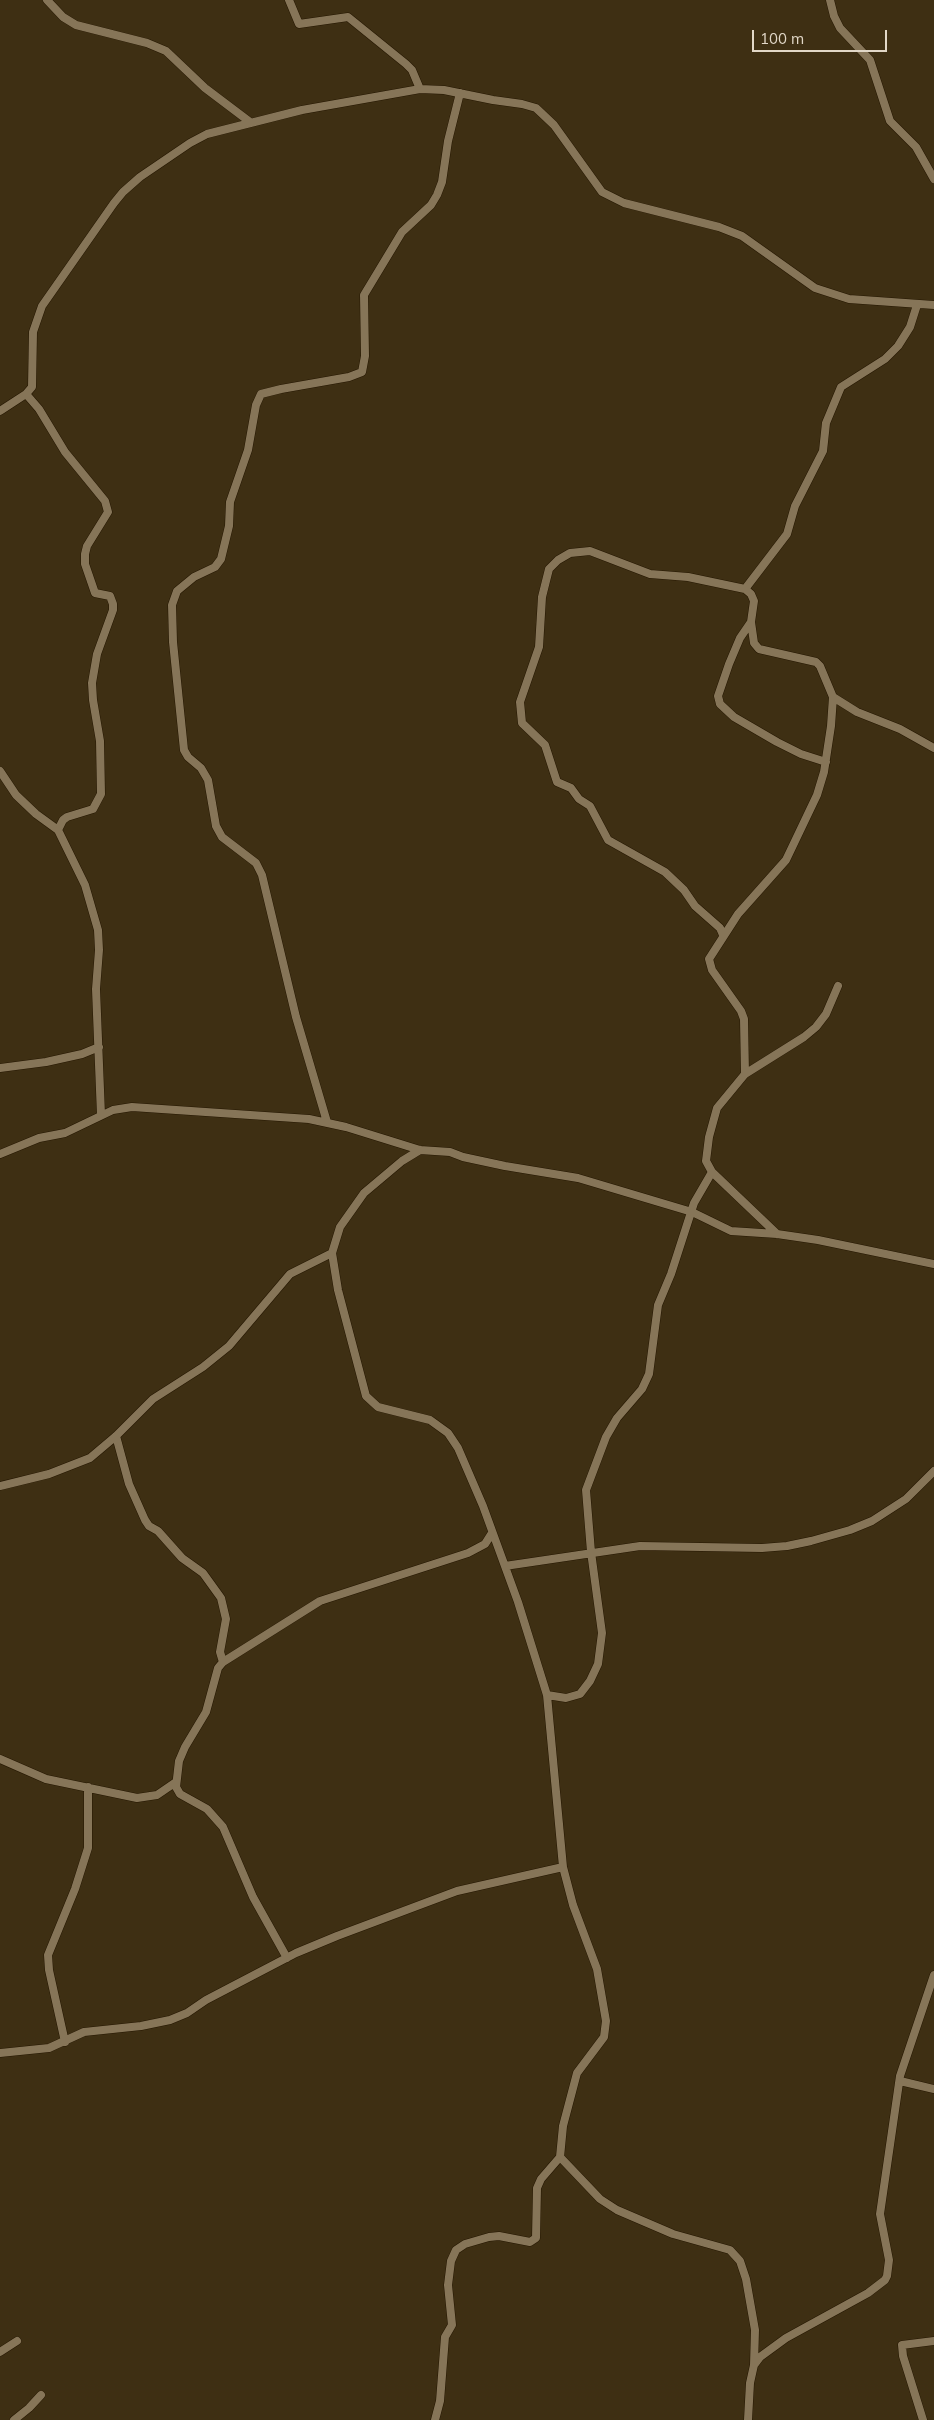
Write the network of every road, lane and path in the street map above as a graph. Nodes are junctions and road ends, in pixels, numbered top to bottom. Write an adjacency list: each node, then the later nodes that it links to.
1 (47, 0): 6 (street)
2 (289, 0): 4 (street)
3 (830, 0): 7 (street)
4 (420, 89): 5 (street); 6 (street)
5 (460, 93): 8 (street); 25 (street)
6 (250, 122): 10 (street)
7 (934, 179)
8 (917, 304): 9 (street); 12 (street)
9 (934, 306)
10 (26, 394): 11 (street); 18 (street)
11 (0, 411)
12 (745, 589): 13 (street); 19 (street)
13 (751, 622): 14 (street); 16 (street)
14 (833, 697): 15 (street); 16 (street)
15 (934, 748)
16 (826, 762): 19 (street)
17 (0, 771): 18 (street)
18 (58, 830): 21 (street)
19 (723, 935): 23 (street)
20 (838, 986): 23 (street)
21 (99, 1047): 22 (street); 24 (street)
22 (0, 1068)
23 (744, 1074): 28 (street)
24 (101, 1115): 25 (street); 27 (street)
25 (327, 1122): 26 (street)
26 (420, 1150): 29 (street); 31 (street)
27 (0, 1154)
28 (712, 1172): 29 (street); 30 (street)
29 (692, 1212): 30 (street); 37 (street)
30 (777, 1234): 32 (street)
31 (332, 1253): 33 (street); 36 (street)
32 (934, 1264)
33 (116, 1436): 35 (street); 39 (street)
34 (934, 1471): 37 (street)
35 (0, 1486)
36 (492, 1533): 38 (street); 39 (street)
37 (592, 1552): 38 (street); 40 (street)
38 (505, 1566): 40 (street)
39 (223, 1662): 42 (street)
40 (547, 1695): 44 (street)
41 (0, 1759): 43 (street)
42 (176, 1782): 43 (street); 45 (street)
43 (88, 1787): 47 (street)
44 (563, 1867): 45 (street); 51 (street)
45 (287, 1958): 47 (street)
46 (934, 1975): 49 (street)
47 (65, 2042): 48 (street)
48 (0, 2054)
49 (900, 2081): 50 (street); 55 (street)
50 (934, 2088)
51 (560, 2157): 55 (street); 58 (street)
52 (16, 2341): 54 (street)
53 (934, 2341): 60 (street)
54 (0, 2352)
55 (754, 2365): 59 (street)
56 (41, 2394): 57 (street)
57 (14, 2420)
58 (434, 2420)
59 (748, 2420)
60 (923, 2420)

